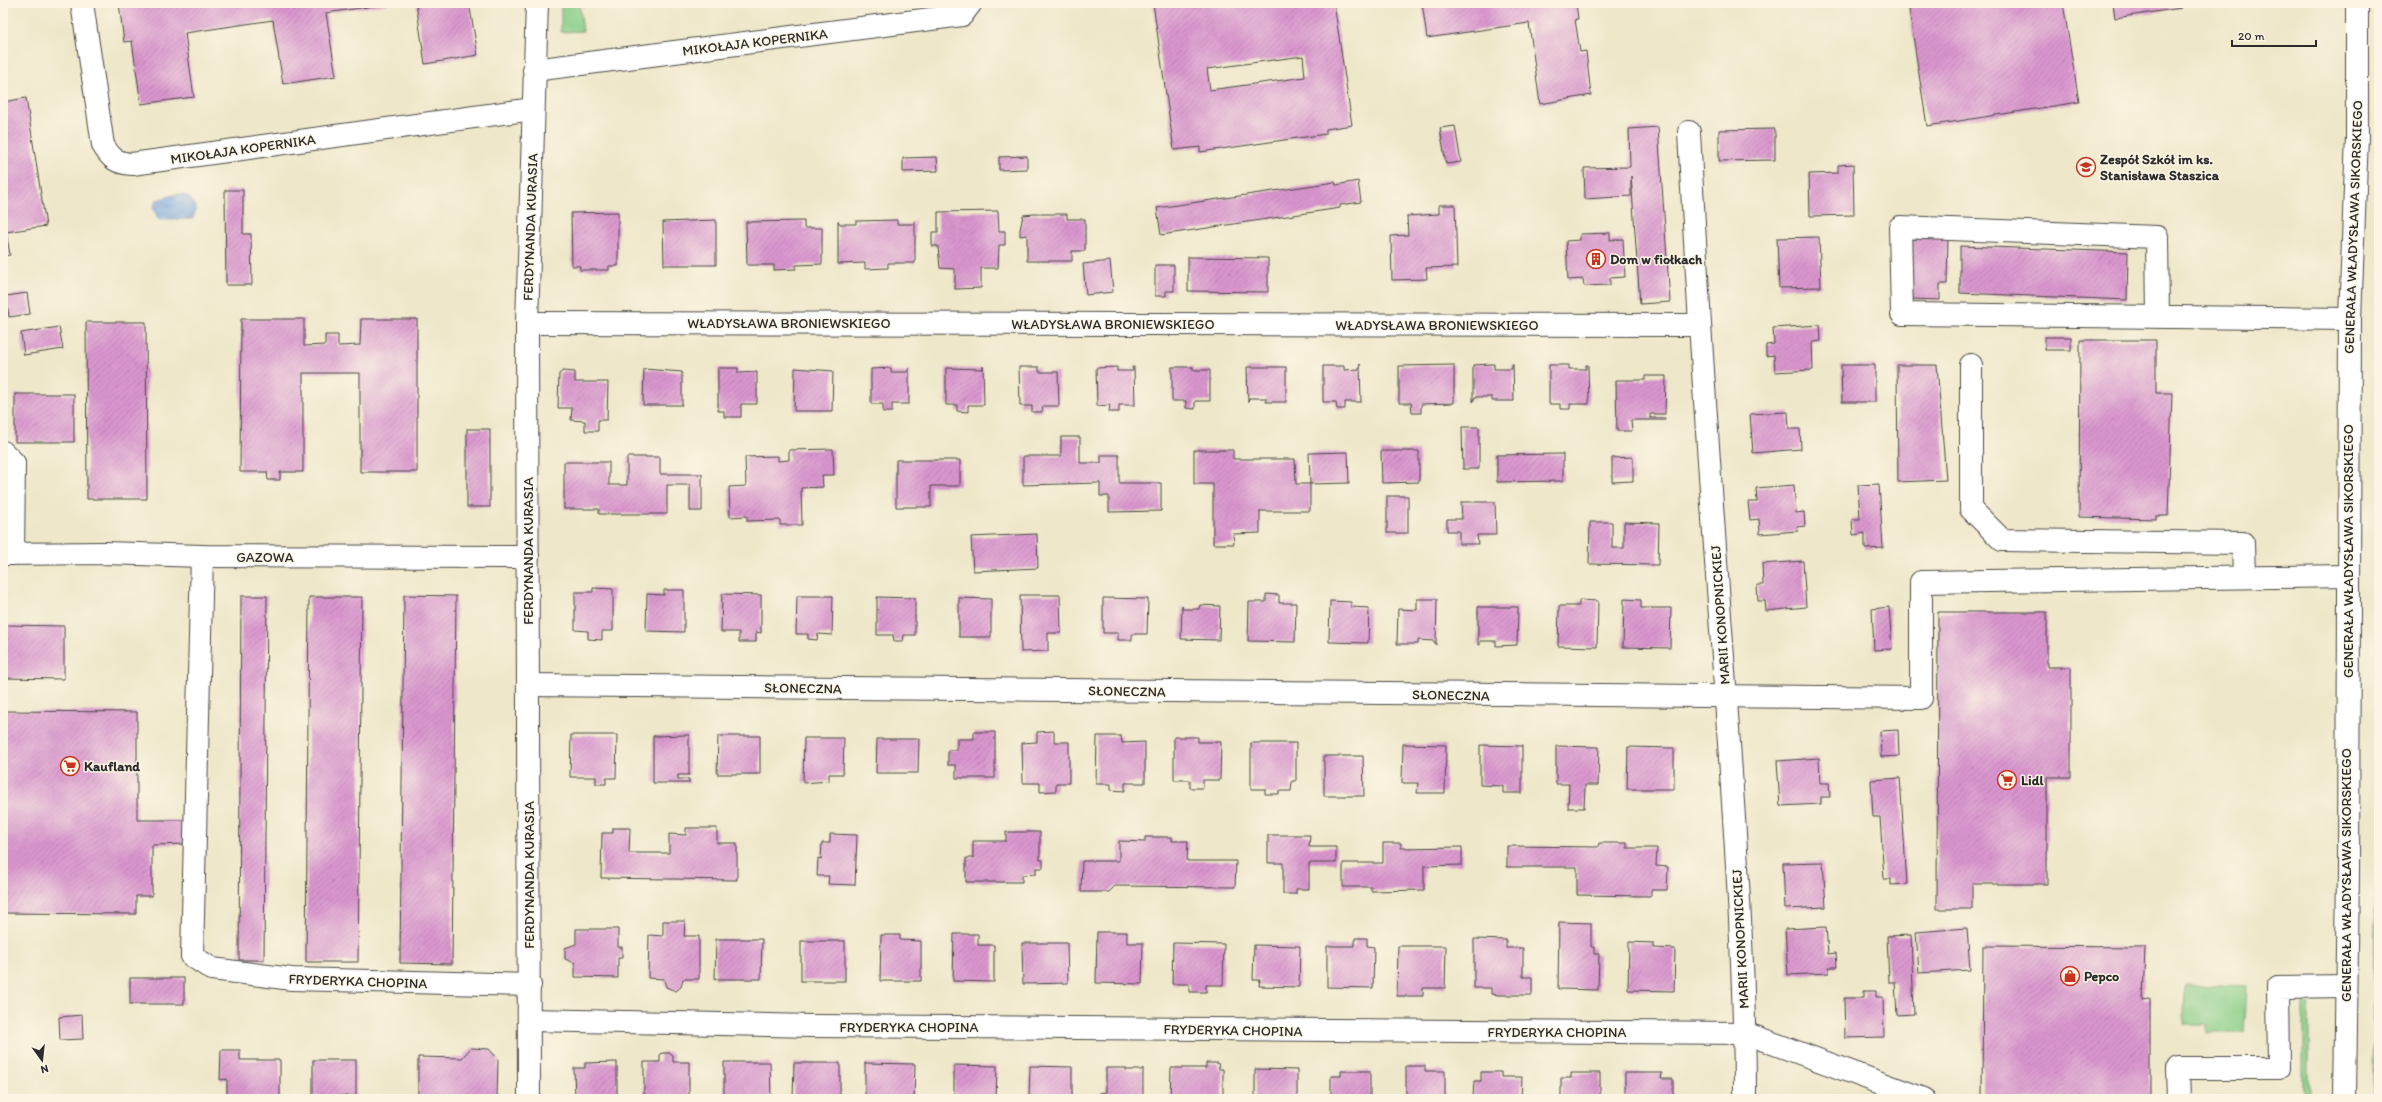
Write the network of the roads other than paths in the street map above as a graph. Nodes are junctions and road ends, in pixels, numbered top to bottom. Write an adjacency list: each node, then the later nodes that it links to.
1 (82, 3): 6 (street, MIKOŁAJA KOPERNIKA)
2 (537, 3): 5 (street, FERDYNANDA KURASIA)
3 (971, 3): 5 (street, MIKOŁAJA KOPERNIKA)
4 (2357, 3): 9 (street, GENERAŁA WŁADYSŁAWA SIKORSKIEGO)
5 (534, 70): 6 (street, FERDYNANDA KURASIA)
6 (533, 109): 10 (street, FERDYNANDA KURASIA)
7 (1689, 132): 11 (street, MARII KONOPNICKIEJ)
8 (2158, 317): 8 (street); 9 (street)
9 (2350, 319): 17 (street, GENERAŁA WŁADYSŁAWA SIKORSKIEGO)
10 (527, 323): 11 (street, WŁADYSŁAWA BRONIEWSKIEGO); 16 (street, FERDYNANDA KURASIA)
11 (1699, 325): 20 (street, MARII KONOPNICKIEJ)
12 (1971, 365): 18 (street)
13 (3, 452): 14 (street)
14 (8, 554): 15 (street, GAZOWA)
15 (202, 556): 16 (street, GAZOWA); 21 (street, FRYDERYKA CHOPINA)
16 (528, 557): 19 (street, FERDYNANDA KURASIA)
17 (2348, 576): 18 (street); 22 (street, GENERAŁA WŁADYSŁAWA SIKORSKIEGO)
18 (2244, 577): 20 (street, SŁONECZNA)
19 (528, 685): 20 (street, SŁONECZNA); 21 (street, FERDYNANDA KURASIA)
20 (1726, 698): 24 (street, MARII KONOPNICKIEJ)
21 (530, 985): 23 (street, FERDYNANDA KURASIA)
22 (2346, 986): 28 (street); 29 (street, GENERAŁA WŁADYSŁAWA SIKORSKIEGO)
23 (530, 1020): 24 (street, FRYDERYKA CHOPINA); 25 (street, FERDYNANDA KURASIA)
24 (1745, 1033): 26 (street, MARII KONOPNICKIEJ); 27 (street, FRYDERYKA CHOPINA)
25 (529, 1099)
26 (1745, 1099)
27 (1924, 1099)
28 (2179, 1099)
29 (2345, 1099)

